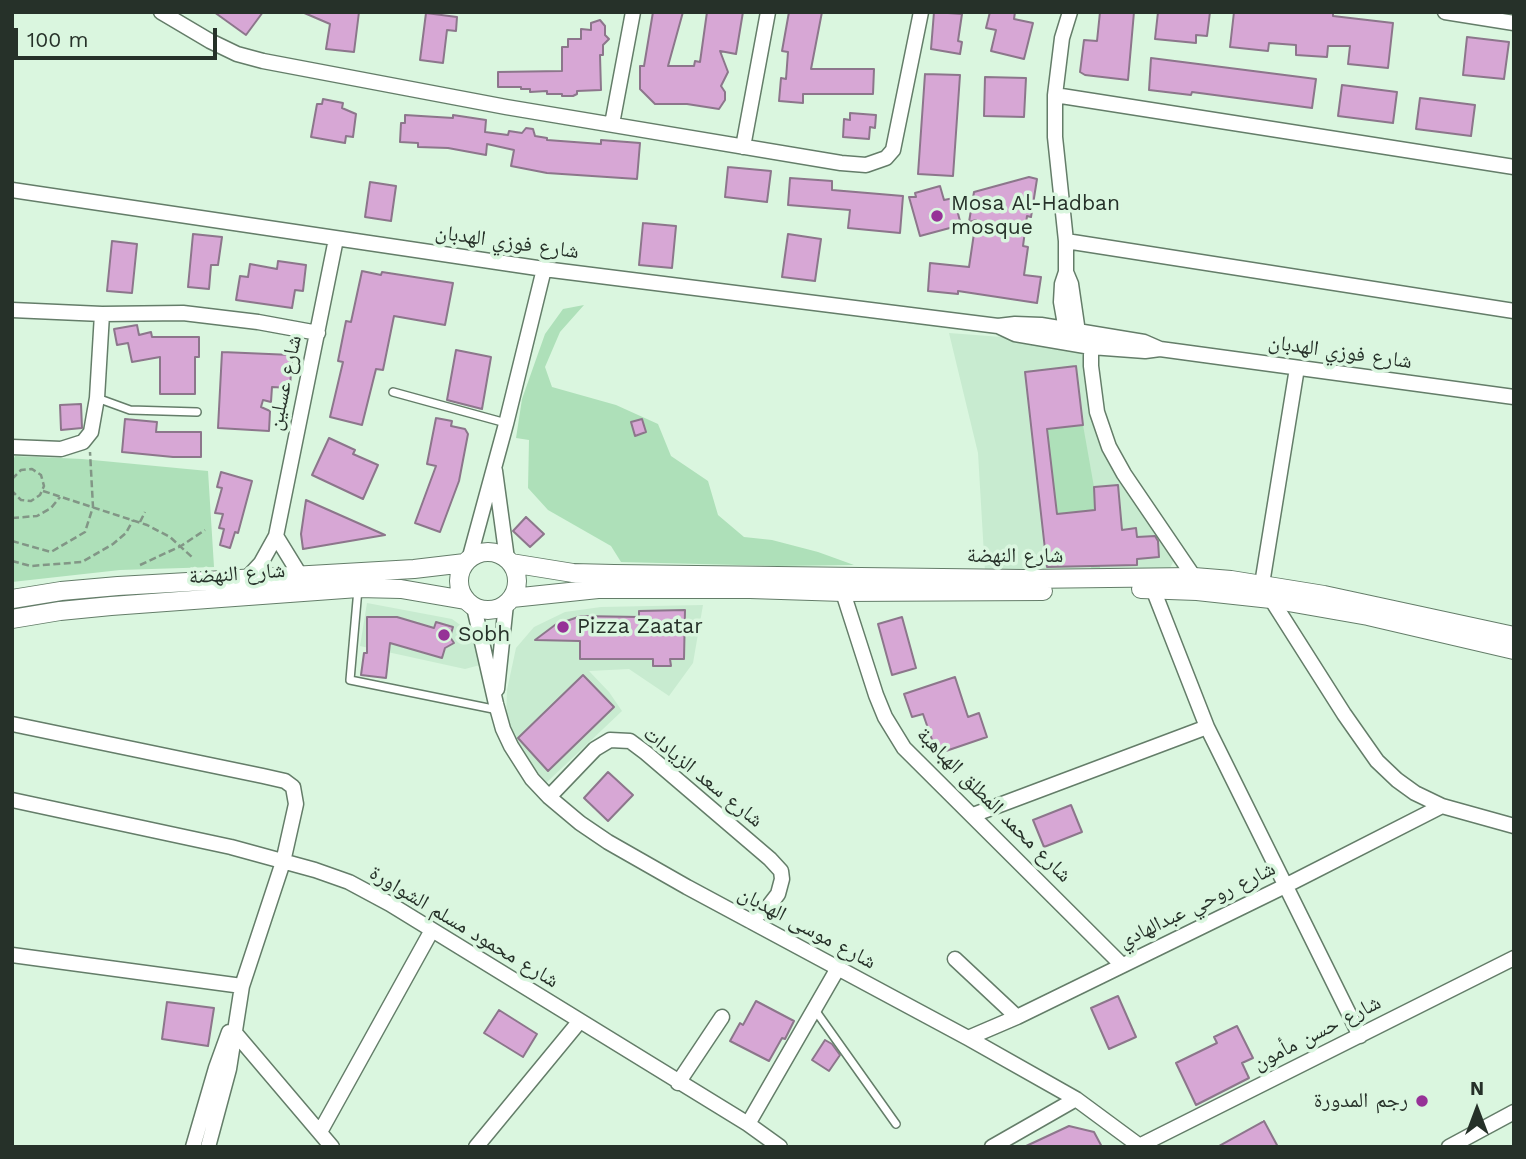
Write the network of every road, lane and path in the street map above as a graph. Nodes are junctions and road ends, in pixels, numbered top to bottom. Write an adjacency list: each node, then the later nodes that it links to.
1 (161, 12): 9 (street)
2 (632, 12): 9 (street)
3 (768, 12): 10 (street)
4 (921, 12): 10 (street)
5 (1070, 12): 8 (street)
6 (1445, 12): 7 (street)
7 (1514, 23)
8 (1055, 95): 11 (street); 14 (street)
9 (612, 124): 10 (street)
10 (743, 147)
11 (1514, 167)
12 (12, 190): 13 (street, شارع فوزي الهدبان)
13 (336, 239): 15 (street, شارع فوزي الهدبان); 23 (street, شارع عسلين)
14 (1066, 241): 16 (street); 19 (street)
15 (544, 269): 22 (street, شارع فوزي الهدبان); 30 (street)
16 (1066, 272): 17 (street); 24 (street)
17 (1061, 302): 21 (street); 24 (street)
18 (12, 310): 20 (street)
19 (1514, 311)
20 (102, 314): 23 (street); 28 (street)
21 (1041, 325): 22 (street, شارع فوزي الهدبان); 24 (street, شارع فوزي الهدبان)
22 (998, 326): 24 (street, شارع فوزي الهدبان)
23 (318, 333): 44 (street, شارع عسلين)
24 (1076, 339): 25 (street, شارع فوزي الهدبان); 54 (street)
25 (1297, 368): 27 (street, شارع فوزي الهدبان); 58 (street)
26 (393, 392): 30 (lane)
27 (1514, 397)
28 (97, 398): 29 (lane); 31 (street)
29 (197, 412)
30 (506, 424): 33 (street)
31 (83, 442): 32 (street); 38 (path)
32 (12, 447)
33 (495, 463): 49 (street); 50 (street)
34 (12, 480): 36 (path)
35 (12, 491): 36 (path)
36 (43, 491): 37 (path)
37 (60, 497): 38 (path); 40 (path)
38 (93, 507): 41 (path); 45 (path)
39 (145, 512): 42 (path)
40 (12, 519)
41 (133, 520): 42 (path); 48 (path)
42 (140, 522): 46 (path)
43 (205, 530): 46 (path)
44 (276, 536): 52 (street); 53 (street, شارع عسلين)
45 (12, 541)
46 (180, 546): 47 (path); 51 (path)
47 (193, 558)
48 (12, 561)
49 (509, 561): 50 (street); 55 (street, شارع النهضة); 60 (street)
50 (467, 562): 52 (street, شارع النهضة); 61 (street)
51 (140, 565)
52 (300, 575): 53 (street, شارع النهضة)
53 (248, 577): 59 (street, شارع النهضة)
54 (1194, 577): 55 (street, شارع النهضة); 58 (street, شارع النهضة)
55 (841, 585): 57 (street, شارع النهضة); 60 (street, شارع النهضة); 71 (street, شارع محمد المطلق الهباهبة)
56 (358, 588): 61 (street, شارع النهضة); 62 (street, شارع النهضة); 65 (lane)
57 (1153, 589): 58 (street, شارع النهضة); 67 (street)
58 (1267, 592): 63 (street, شارع النهضة); 64 (street, شارع النهضة); 70 (street)
59 (12, 598)
60 (509, 601): 61 (street); 65 (street, شارع موسى الهدبان)
61 (470, 603): 65 (street, شارع موسى الهدبان)
62 (12, 620)
63 (1514, 636)
64 (1514, 650)
65 (497, 707): 68 (street, شارع موسى الهدبان)
66 (12, 724): 73 (street)
67 (1207, 727): 71 (street); 74 (street)
68 (549, 797): 75 (street, شارع موسى الهدبان); 75 (street, شارع سعد الزيادات)
69 (12, 800): 73 (street, شارع محمود مسلم الشواورة)
70 (1442, 806): 72 (street); 74 (street, شارع روحي عبدالهادي)
71 (973, 815): 80 (street, شارع محمد المطلق الهباهبة)
72 (1514, 826)
73 (283, 862): 76 (street, شارع محمود مسلم الشواورة); 82 (street)
74 (1285, 887): 80 (street, شارع روحي عبدالهادي); 89 (street)
75 (750, 921): 81 (street, شارع موسى الهدبان)
76 (432, 930): 87 (street, شارع محمود مسلم الشواورة); 97 (street)
77 (12, 955): 82 (street)
78 (1514, 958): 89 (street, شارع حسن مأمون)
79 (954, 959): 86 (street)
80 (1122, 965): 86 (street, شارع روحي عبدالهادي)
81 (838, 968): 83 (street); 90 (street, شارع موسى الهدبان)
82 (242, 986): 84 (street)
83 (815, 1010): 95 (street); 96 (lane)
84 (237, 1011): 88 (street); 94 (street)
85 (722, 1017): 91 (street)
86 (1017, 1017): 90 (street, شارع روحي عبدالهادي)
87 (579, 1022): 91 (street, شارع محمود مسلم الشواورة); 101 (street)
88 (236, 1034): 94 (street); 97 (street)
89 (1360, 1036): 99 (street, شارع حسن مأمون)
90 (968, 1038): 92 (street, شارع موسى الهدبان)
91 (678, 1083): 95 (street, شارع محمود مسلم الشواورة)
92 (1076, 1099): 99 (street, شارع موسى الهدبان); 103 (street)
93 (1514, 1112): 104 (street)
94 (209, 1116): 98 (street)
95 (748, 1124): 102 (street, شارع محمود مسلم الشواورة)
96 (896, 1124)
97 (320, 1132): 100 (street)
98 (201, 1144)
99 (1140, 1146)
100 (332, 1147)
101 (477, 1147)
102 (780, 1147)
103 (992, 1147)
104 (1449, 1147)

